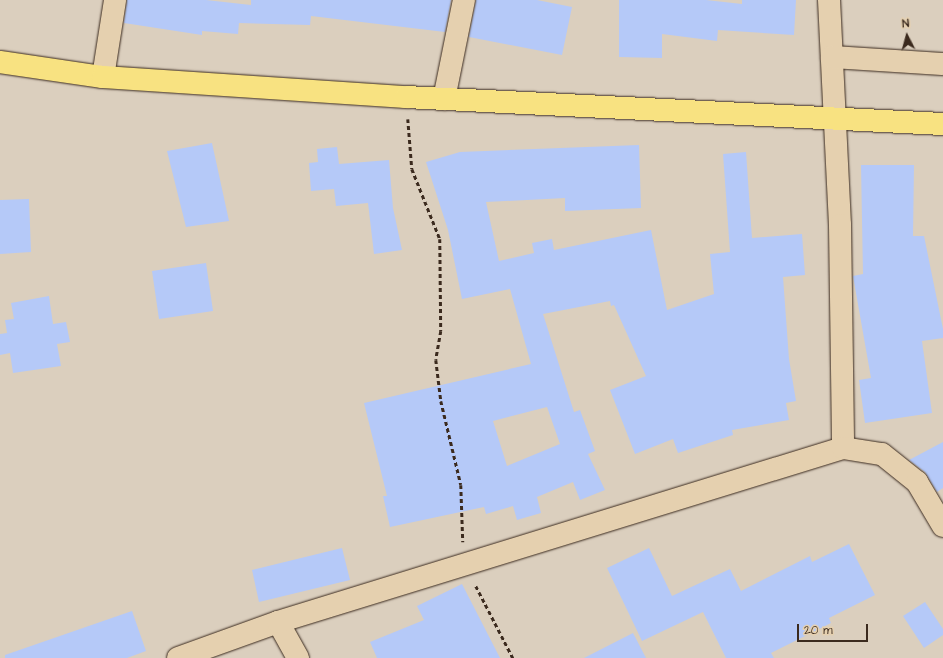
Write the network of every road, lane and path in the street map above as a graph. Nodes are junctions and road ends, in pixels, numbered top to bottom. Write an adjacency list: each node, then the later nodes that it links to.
1 (115, 0): 7 (street)
2 (464, 0): 9 (street)
3 (829, 0): 4 (street)
4 (832, 57): 6 (street); 10 (street)
5 (0, 62): 7 (main road)
6 (943, 64)
7 (103, 77): 8 (main road)
8 (406, 97): 9 (main road); 14 (path)
9 (444, 99): 10 (main road)
10 (834, 119): 11 (main road); 12 (street)
11 (943, 124)
12 (843, 448): 13 (street); 14 (street)
13 (943, 526)
14 (464, 564): 15 (street); 18 (path)
15 (278, 622): 16 (street); 17 (street)
16 (178, 658)
17 (298, 658)
18 (513, 658)

